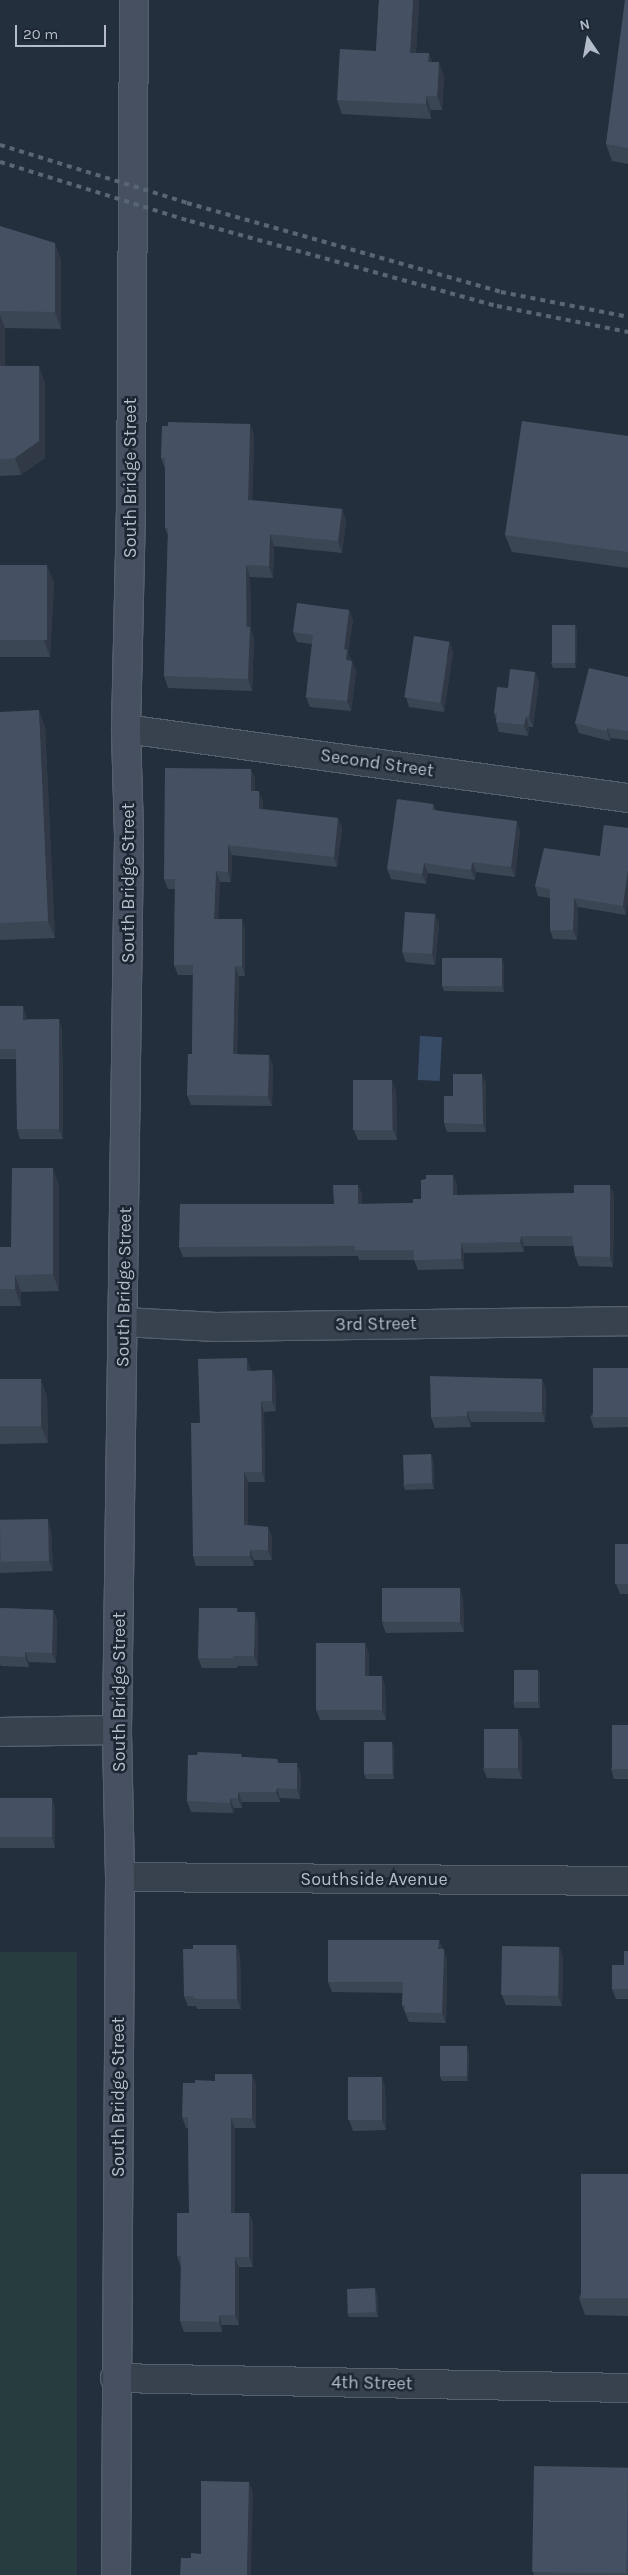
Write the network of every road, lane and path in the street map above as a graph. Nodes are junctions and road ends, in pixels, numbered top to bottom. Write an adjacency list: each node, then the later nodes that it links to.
1 (134, 0): 2 (street, South Bridge Street)
2 (126, 729): 3 (street, Second Street); 5 (street, South Bridge Street)
3 (628, 798)
4 (628, 1321): 5 (street, 3rd Street)
5 (124, 1322): 6 (street, South Bridge Street)
6 (117, 1730): 7 (street); 8 (street, South Bridge Street)
7 (0, 1732)
8 (120, 1877): 9 (street, Southside Avenue); 10 (street, South Bridge Street)
9 (628, 1881)
10 (115, 2378): 11 (street, 4th Street); 12 (street, South Bridge Street)
11 (628, 2388)
12 (116, 2575)

